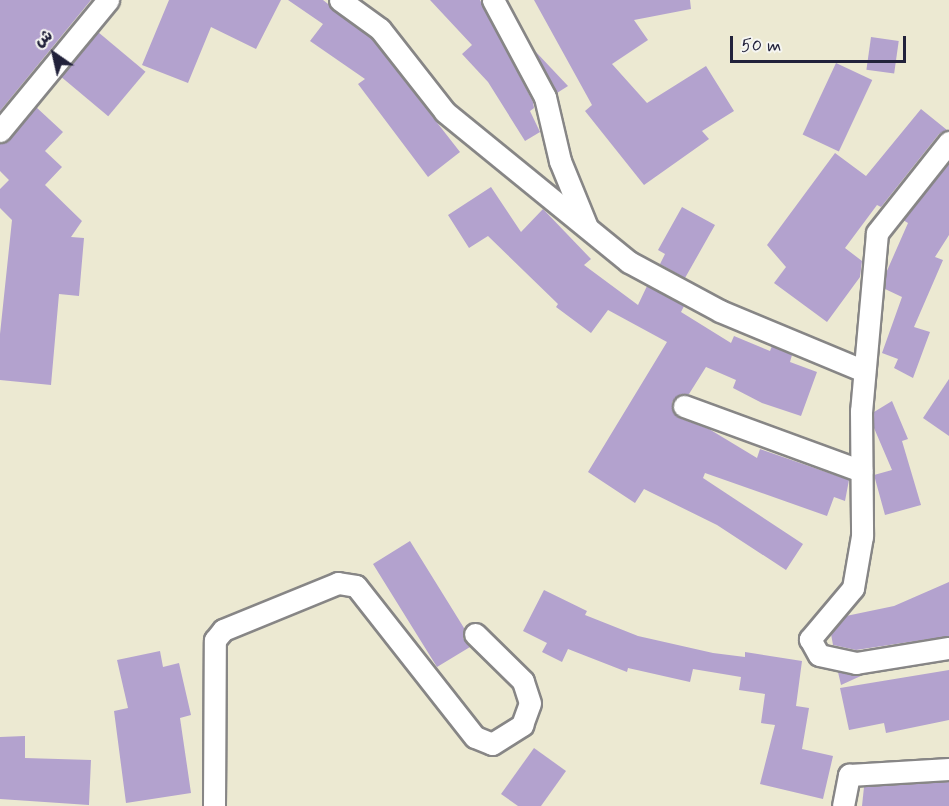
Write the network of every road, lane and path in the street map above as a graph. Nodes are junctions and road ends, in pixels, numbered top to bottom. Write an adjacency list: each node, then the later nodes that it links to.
1 (108, 0): 4 (street)
2 (340, 0): 6 (street)
3 (493, 0): 6 (street)
4 (0, 131)
5 (949, 142): 7 (street)
6 (588, 230): 7 (street)
7 (864, 371): 9 (street)
8 (684, 406): 9 (street)
9 (862, 471): 11 (street)
10 (475, 634): 13 (street)
11 (949, 648)
12 (949, 769): 14 (street)
13 (214, 806)
14 (843, 806)

